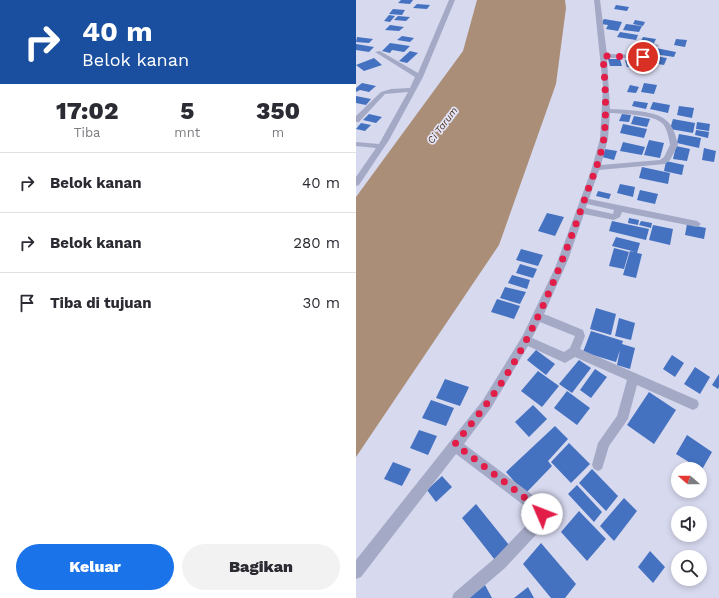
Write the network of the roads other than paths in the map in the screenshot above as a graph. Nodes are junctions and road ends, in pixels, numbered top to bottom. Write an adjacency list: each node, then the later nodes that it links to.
1 (452, 0): 6 (street)
2 (597, 0): 5 (street)
3 (656, 45): 5 (street)
4 (378, 52): 6 (street)
5 (603, 56): 8 (street)
6 (420, 77): 7 (street)
7 (413, 90): 9 (street); 11 (street)
8 (606, 111): 12 (street); 12 (street)
9 (356, 120)
10 (356, 144): 11 (street)
11 (381, 146): 13 (street)
12 (596, 168): 14 (street)
13 (356, 184)
14 (582, 205): 15 (street); 16 (street)
15 (697, 224)
16 (537, 316): 17 (street); 18 (street)
17 (526, 340): 18 (street); 21 (street)
18 (574, 351): 19 (street)
19 (633, 378): 20 (street); 22 (street)
20 (693, 404)
21 (455, 444): 23 (street); 24 (street)
22 (598, 465)
23 (356, 572)
24 (459, 598)

